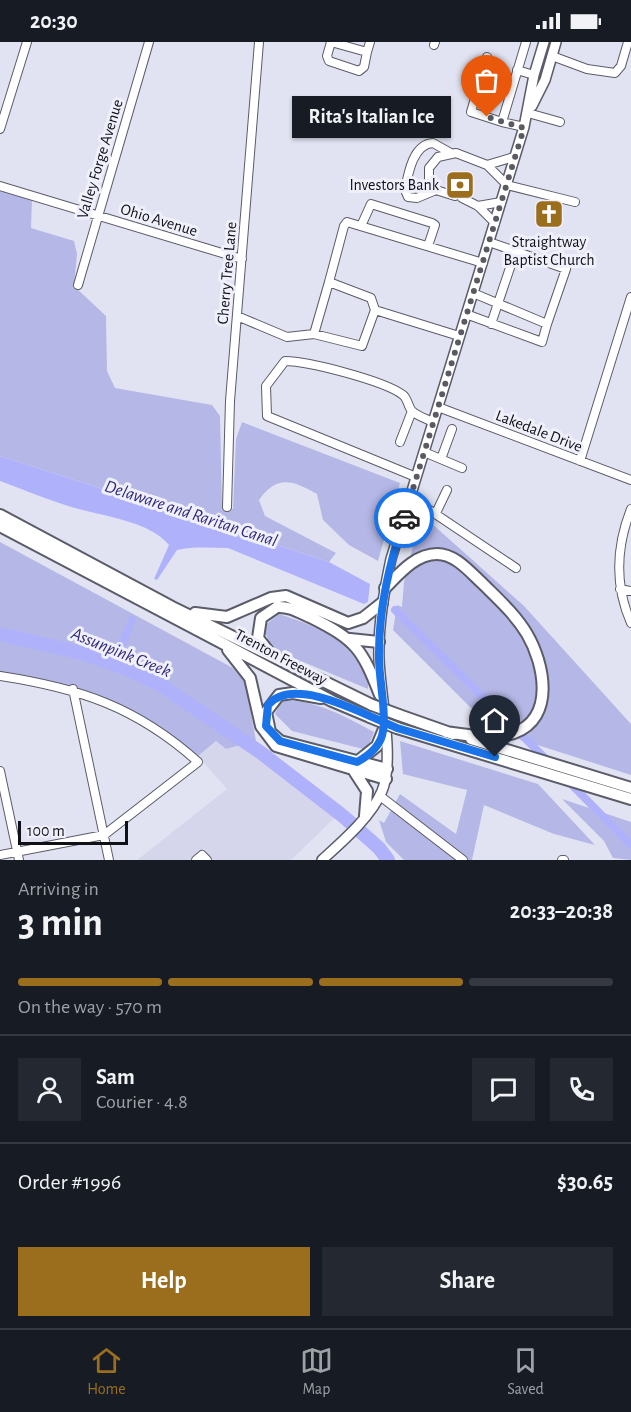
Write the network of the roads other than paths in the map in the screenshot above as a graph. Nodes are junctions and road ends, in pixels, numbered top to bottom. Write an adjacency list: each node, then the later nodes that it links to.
1 (27, 42): 18 (street)
2 (149, 42): 28 (street, Valley Forge Avenue)
3 (259, 42): 34 (street, Cherry Tree Lane)
4 (331, 42): 9 (street); 9 (street)
5 (526, 42): 12 (street)
6 (544, 42): 13 (main road)
7 (556, 42): 10 (main road)
8 (628, 42): 10 (street)
9 (369, 46)
10 (552, 56): 14 (main road)
11 (487, 57): 15 (street)
12 (517, 70): 13 (street); 15 (street)
13 (534, 75): 14 (main road)
14 (528, 113): 16 (street); 17 (main road)
15 (502, 122): 17 (street)
16 (560, 122)
17 (524, 128): 20 (main road)
18 (0, 129)
19 (449, 152): 21 (street); 24 (street); 24 (street)
20 (514, 157): 21 (street); 22 (main road)
21 (487, 165): 22 (street)
22 (507, 185): 25 (main road); 26 (street)
23 (0, 186): 28 (street, Ohio Avenue)
24 (436, 190): 27 (street)
25 (501, 202): 27 (street); 29 (main road)
26 (575, 202)
27 (478, 206): 29 (street)
28 (97, 215): 34 (street, Ohio Avenue); 37 (street, Valley Forge Avenue)
29 (495, 223): 31 (main road)
30 (361, 226): 32 (street); 32 (street); 36 (street)
31 (489, 242): 33 (street); 35 (main road)
32 (428, 246): 35 (street)
33 (516, 250): 40 (street); 45 (street)
34 (242, 259): 43 (street, Cherry Tree Lane)
35 (483, 263): 38 (main road)
36 (329, 282): 41 (street); 46 (street)
37 (78, 285)
38 (473, 293): 40 (street); 42 (main road)
39 (631, 297): 55 (street)
40 (497, 303): 44 (street); 45 (street)
41 (375, 310): 46 (street); 47 (street)
42 (466, 314): 44 (street); 47 (main road)
43 (237, 316): 46 (street); 61 (street, Cherry Tree Lane)
44 (491, 324): 45 (street)
45 (547, 324)
46 (314, 334)
47 (459, 336): 48 (main road)
48 (438, 407): 50 (main road); 55 (street, Lakedale Drive)
49 (412, 411): 50 (street); 52 (street); 57 (street)
50 (433, 422): 53 (main road)
51 (453, 429): 54 (street)
52 (400, 442)
53 (424, 452): 54 (street); 57 (main road)
54 (441, 459): 56 (street)
55 (580, 461): 58 (street, Lakedale Drive)
56 (462, 468)
57 (416, 477): 60 (main road)
58 (631, 480)
59 (447, 490): 63 (street)
60 (410, 497): 63 (street); 69 (main road)
61 (227, 507)
62 (631, 509): 67 (street)
63 (436, 513): 66 (street)
64 (0, 515): 70 (highway, Trenton Freeway)
65 (0, 526): 73 (highway, Trenton Freeway)
66 (516, 568)
67 (620, 589): 68 (street); 71 (street)
68 (631, 591)
69 (381, 602): 70 (highway); 74 (main road); 81 (highway)
70 (172, 607): 75 (highway, Trenton Freeway)
71 (631, 623)
72 (350, 639): 74 (highway); 75 (highway); 78 (highway)
73 (219, 641): 79 (highway, Trenton Freeway); 82 (highway)
74 (379, 642): 78 (main road)
75 (287, 664): 81 (highway, Trenton Freeway, bridge)
76 (0, 676): 77 (street)
77 (73, 689): 89 (street); 89 (street)
78 (380, 695): 80 (main road)
79 (332, 701): 81 (highway, Trenton Freeway, bridge); 82 (highway)
80 (384, 729): 82 (highway); 84 (main road)
81 (497, 746): 85 (highway, Trenton Freeway); 87 (highway, Trenton Freeway)
82 (356, 766): 84 (highway); 88 (highway)
83 (0, 771): 90 (street)
84 (386, 774): 86 (main road)
85 (631, 788)
86 (380, 796): 88 (main road); 97 (street)
87 (631, 799)
88 (364, 818): 92 (main road)
89 (104, 835): 90 (street); 94 (street)
90 (17, 851): 91 (street); 93 (street)
91 (0, 855)
92 (326, 858)
93 (19, 860)
94 (109, 860)
95 (196, 860): 96 (street)
96 (207, 860)
97 (463, 860)

